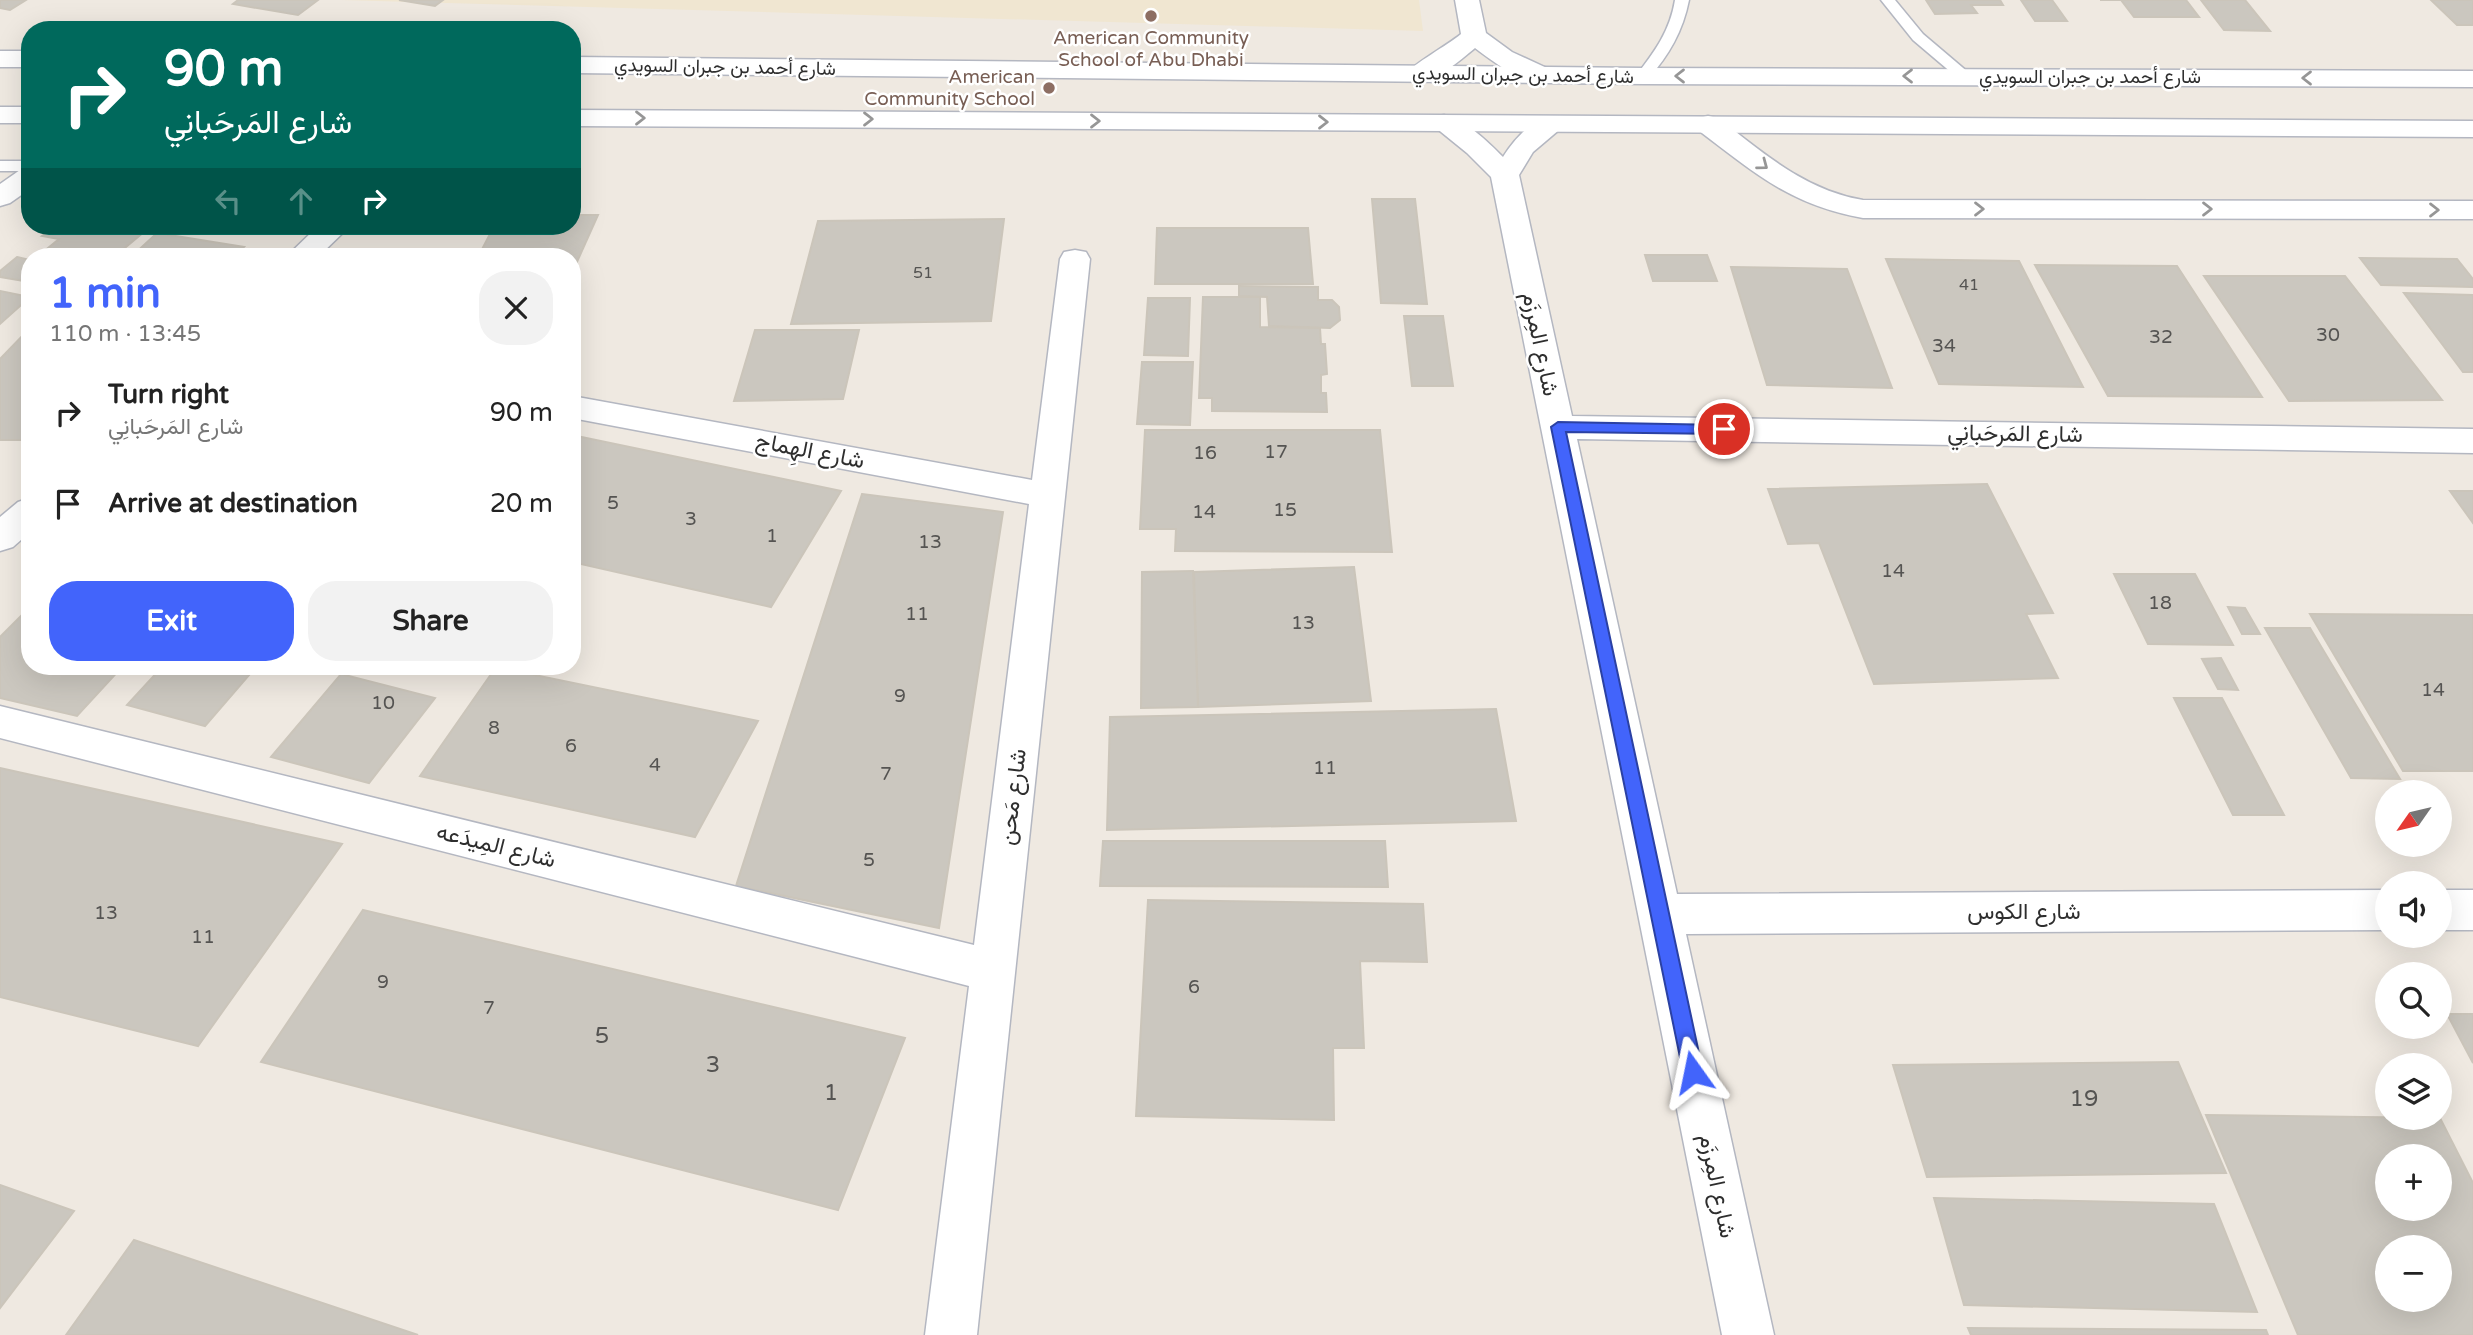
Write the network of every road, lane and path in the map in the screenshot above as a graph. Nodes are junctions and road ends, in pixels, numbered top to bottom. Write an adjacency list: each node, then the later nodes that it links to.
1 (1467, 0): 4 (street)
2 (1682, 0): 11 (lane)
3 (1888, 0): 12 (lane)
4 (1474, 36): 9 (street); 10 (street)
5 (0, 59): 6 (street)
6 (21, 59)
7 (581, 65): 8 (street, شارع أحمد بن جبران السويدي)
8 (1368, 73): 9 (street, شارع أحمد بن جبران السويدي); 18 (street)
9 (1419, 74): 10 (street, شارع أحمد بن جبران السويدي)
10 (1540, 75): 11 (street, شارع أحمد بن جبران السويدي)
11 (1643, 76): 12 (street, شارع أحمد بن جبران السويدي, one-way to 11)
12 (1964, 76): 13 (street, شارع أحمد بن جبران السويدي, one-way to 12)
13 (2357, 78): 14 (street, شارع أحمد بن جبران السويدي); 22 (street)
14 (2473, 79)
15 (0, 115): 16 (street)
16 (21, 115)
17 (581, 118): 18 (street, one-way to 18)
18 (1374, 122): 19 (street)
19 (1444, 123): 20 (street); 26 (street)
20 (1552, 124): 21 (street); 26 (street)
21 (1708, 124): 22 (street); 29 (street, one-way to 29)
22 (2397, 129): 23 (street)
23 (2473, 129)
24 (0, 166): 25 (lane)
25 (21, 166)
26 (1504, 175): 34 (street, شارع المِرزَم)
27 (21, 182): 28 (street)
28 (0, 197)
29 (2473, 210)
30 (325, 235): 31 (street)
31 (311, 248)
32 (1075, 259): 36 (street, شارع مَحن)
33 (581, 409): 36 (street, شارع الهِماج)
34 (1558, 427): 35 (street, شارع المَرحَبانِي); 43 (street, شارع المِرزَم)
35 (2473, 441)
36 (1048, 495): 44 (street, شارع مَحن)
37 (21, 518): 38 (street)
38 (0, 538)
39 (0, 722): 44 (street, شارع المِيدَعه)
40 (2375, 910): 43 (street, شارع الكوس)
41 (2452, 910): 42 (street)
42 (2473, 910)
43 (1660, 914): 46 (street, شارع المِرزَم)
44 (993, 971): 45 (street, شارع مَحن)
45 (951, 1335)
46 (1748, 1335)

